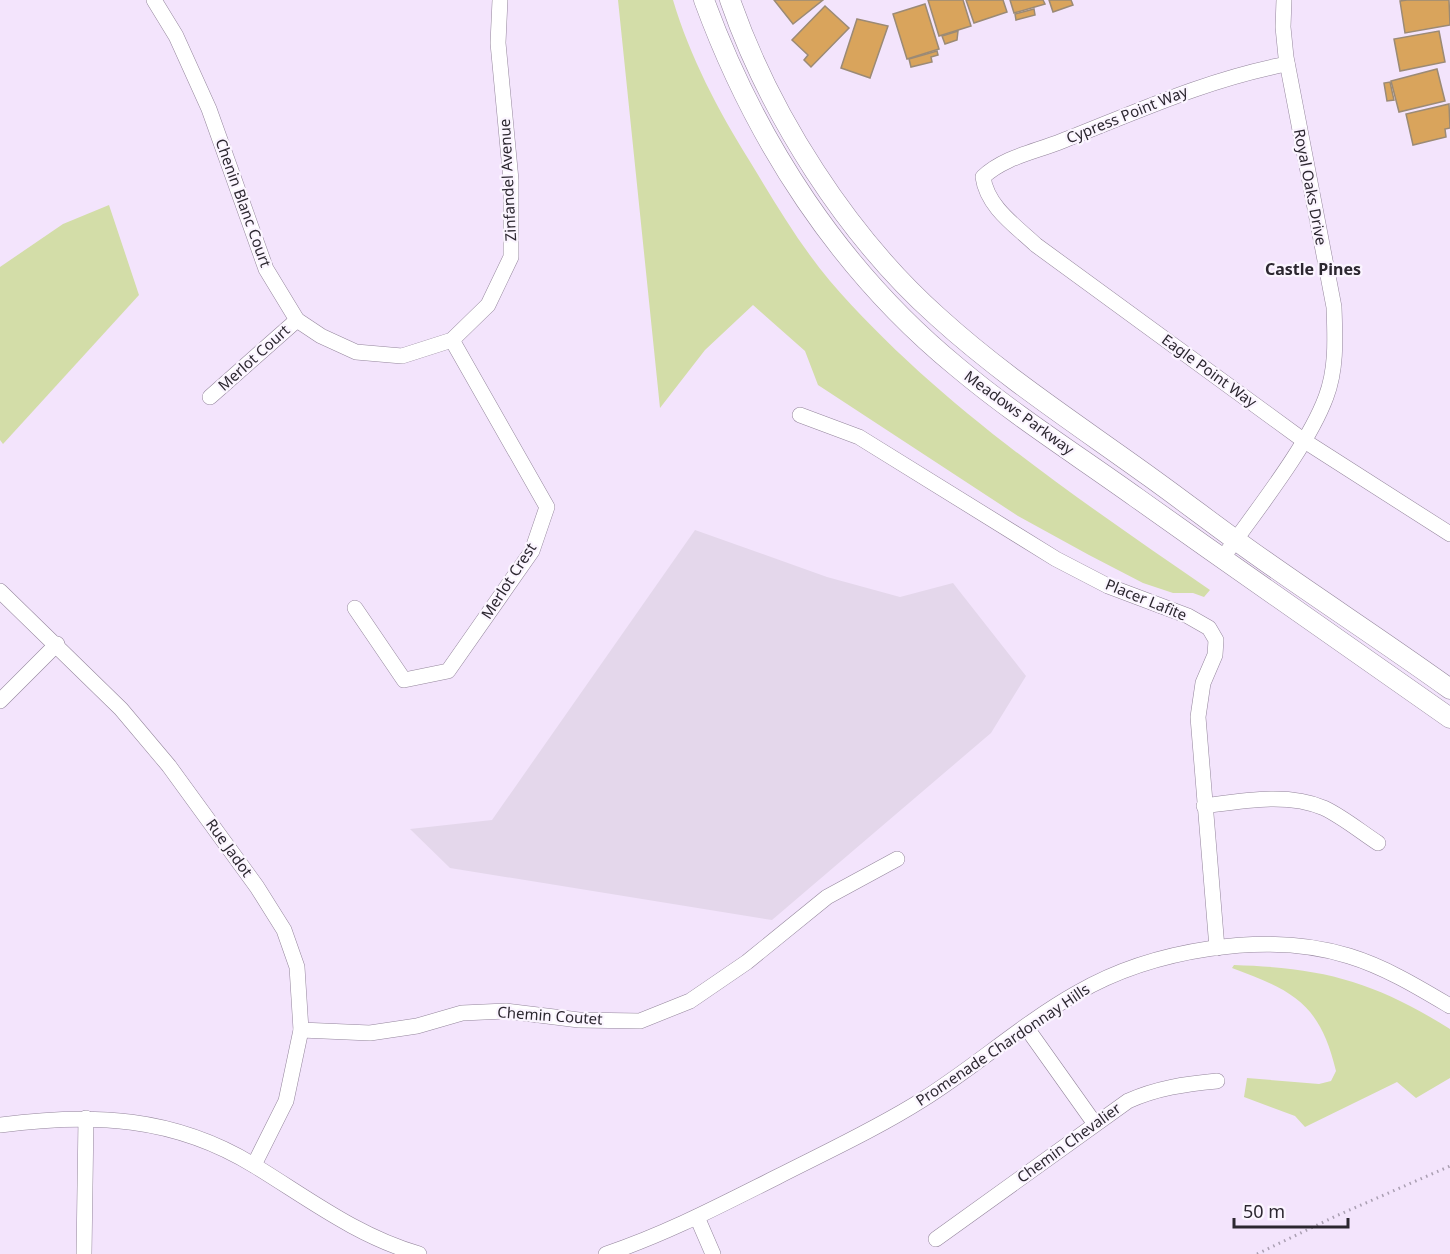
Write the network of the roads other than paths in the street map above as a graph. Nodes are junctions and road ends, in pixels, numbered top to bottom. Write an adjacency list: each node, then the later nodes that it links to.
1 (154, 0): 8 (street, Chenin Blanc Court)
2 (500, 0): 9 (street, Zinfandel Avenue)
3 (704, 0): 15 (main road, Meadows Parkway)
4 (730, 0): 14 (main road, Meadows Parkway)
5 (1284, 0): 6 (street, Royal Oaks Drive)
6 (1287, 64): 7 (street, Cypress Point Way); 12 (street, Royal Oaks Drive)
7 (985, 188): 12 (street, Eagle Point Way)
8 (297, 320): 9 (street, Chenin Blanc Court); 10 (street, Merlot Court)
9 (452, 340): 17 (street, Merlot Crest)
10 (210, 397)
11 (800, 415): 22 (street, Placer Lafite)
12 (1303, 440): 13 (street, Eagle Point Way); 14 (street, Royal Oaks Drive)
13 (1450, 534)
14 (1236, 539): 15 (street, Royal Oaks Drive); 19 (main road, Meadows Parkway)
15 (1222, 559): 21 (main road, Meadows Parkway)
16 (0, 591): 18 (street, Rue Jadot)
17 (355, 608)
18 (57, 644): 20 (street); 28 (street, Rue Jadot)
19 (1450, 689)
20 (0, 701)
21 (1450, 718)
22 (1204, 806): 23 (street); 25 (street, Placer Lafite)
23 (1378, 843)
24 (897, 859): 28 (street, Chemin Coutet)
25 (1217, 948): 26 (street, Promenade Chardonnay Hills); 27 (street, Promenade Chardonnay Hills)
26 (1450, 1006)
27 (1026, 1027): 31 (street); 34 (street, Promenade Chardonnay Hills)
28 (301, 1030): 33 (street, Rue Jadot)
29 (1217, 1081): 31 (street, Chemin Chevalier)
30 (86, 1118): 32 (street); 33 (street); 36 (street)
31 (1095, 1124): 35 (street, Chemin Chevalier)
32 (0, 1125)
33 (254, 1165): 37 (street)
34 (697, 1217): 38 (street, Promenade Chardonnay Hills); 39 (street)
35 (936, 1239)
36 (84, 1254)
37 (419, 1254)
38 (606, 1254)
39 (713, 1254)

